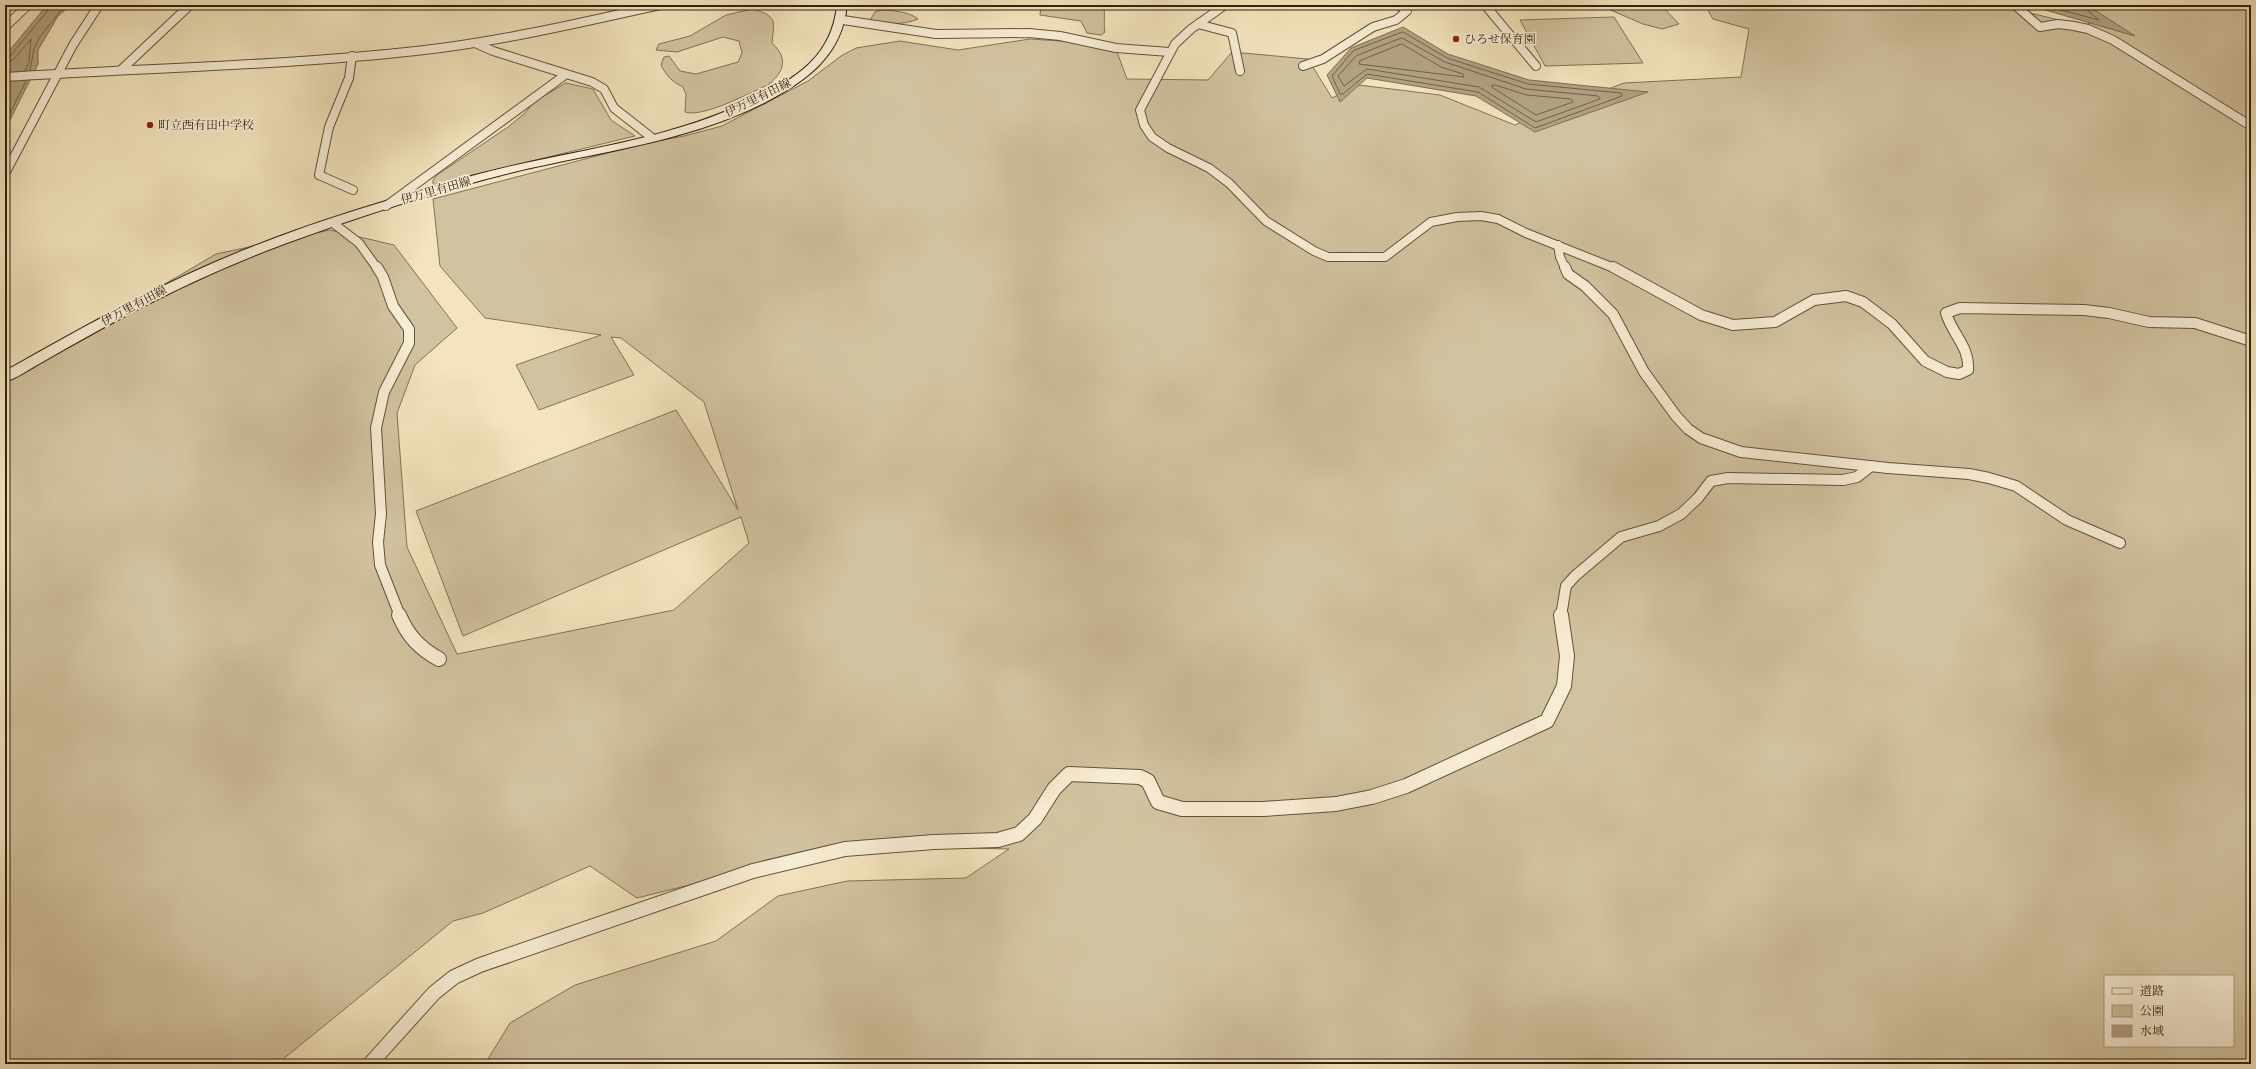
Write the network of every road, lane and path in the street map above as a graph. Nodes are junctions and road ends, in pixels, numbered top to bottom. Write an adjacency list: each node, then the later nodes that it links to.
1 (28, 5): 12 (street)
2 (99, 5): 20 (street)
3 (190, 5): 18 (street)
4 (660, 5): 13 (street)
5 (842, 5): 10 (main road)
6 (1225, 5): 11 (street)
7 (1398, 5): 16 (street)
8 (1485, 5): 17 (street)
9 (2015, 5): 23 (street)
10 (843, 20): 14 (street); 24 (main road, 伊万里有田線)
11 (1198, 24): 14 (street); 19 (street)
12 (5, 27)
13 (475, 43): 15 (street); 21 (street)
14 (1169, 52): 29 (street)
15 (352, 56): 18 (street); 26 (street)
16 (1303, 66)
17 (1536, 66)
18 (121, 70): 20 (street)
19 (1240, 72)
20 (56, 73): 22 (street); 25 (street)
21 (565, 75): 24 (street); 27 (street)
22 (5, 77)
23 (2251, 126)
24 (651, 137): 27 (main road, 伊万里有田線)
25 (5, 174)
26 (353, 190)
27 (386, 206): 28 (main road, 伊万里有田線)
28 (333, 223): 31 (main road, 伊万里有田線); 34 (street)
29 (1558, 245): 30 (street); 32 (street)
30 (2251, 341)
31 (5, 377)
32 (1871, 466): 33 (street); 35 (street)
33 (2120, 543)
34 (439, 659)
35 (370, 1064)

